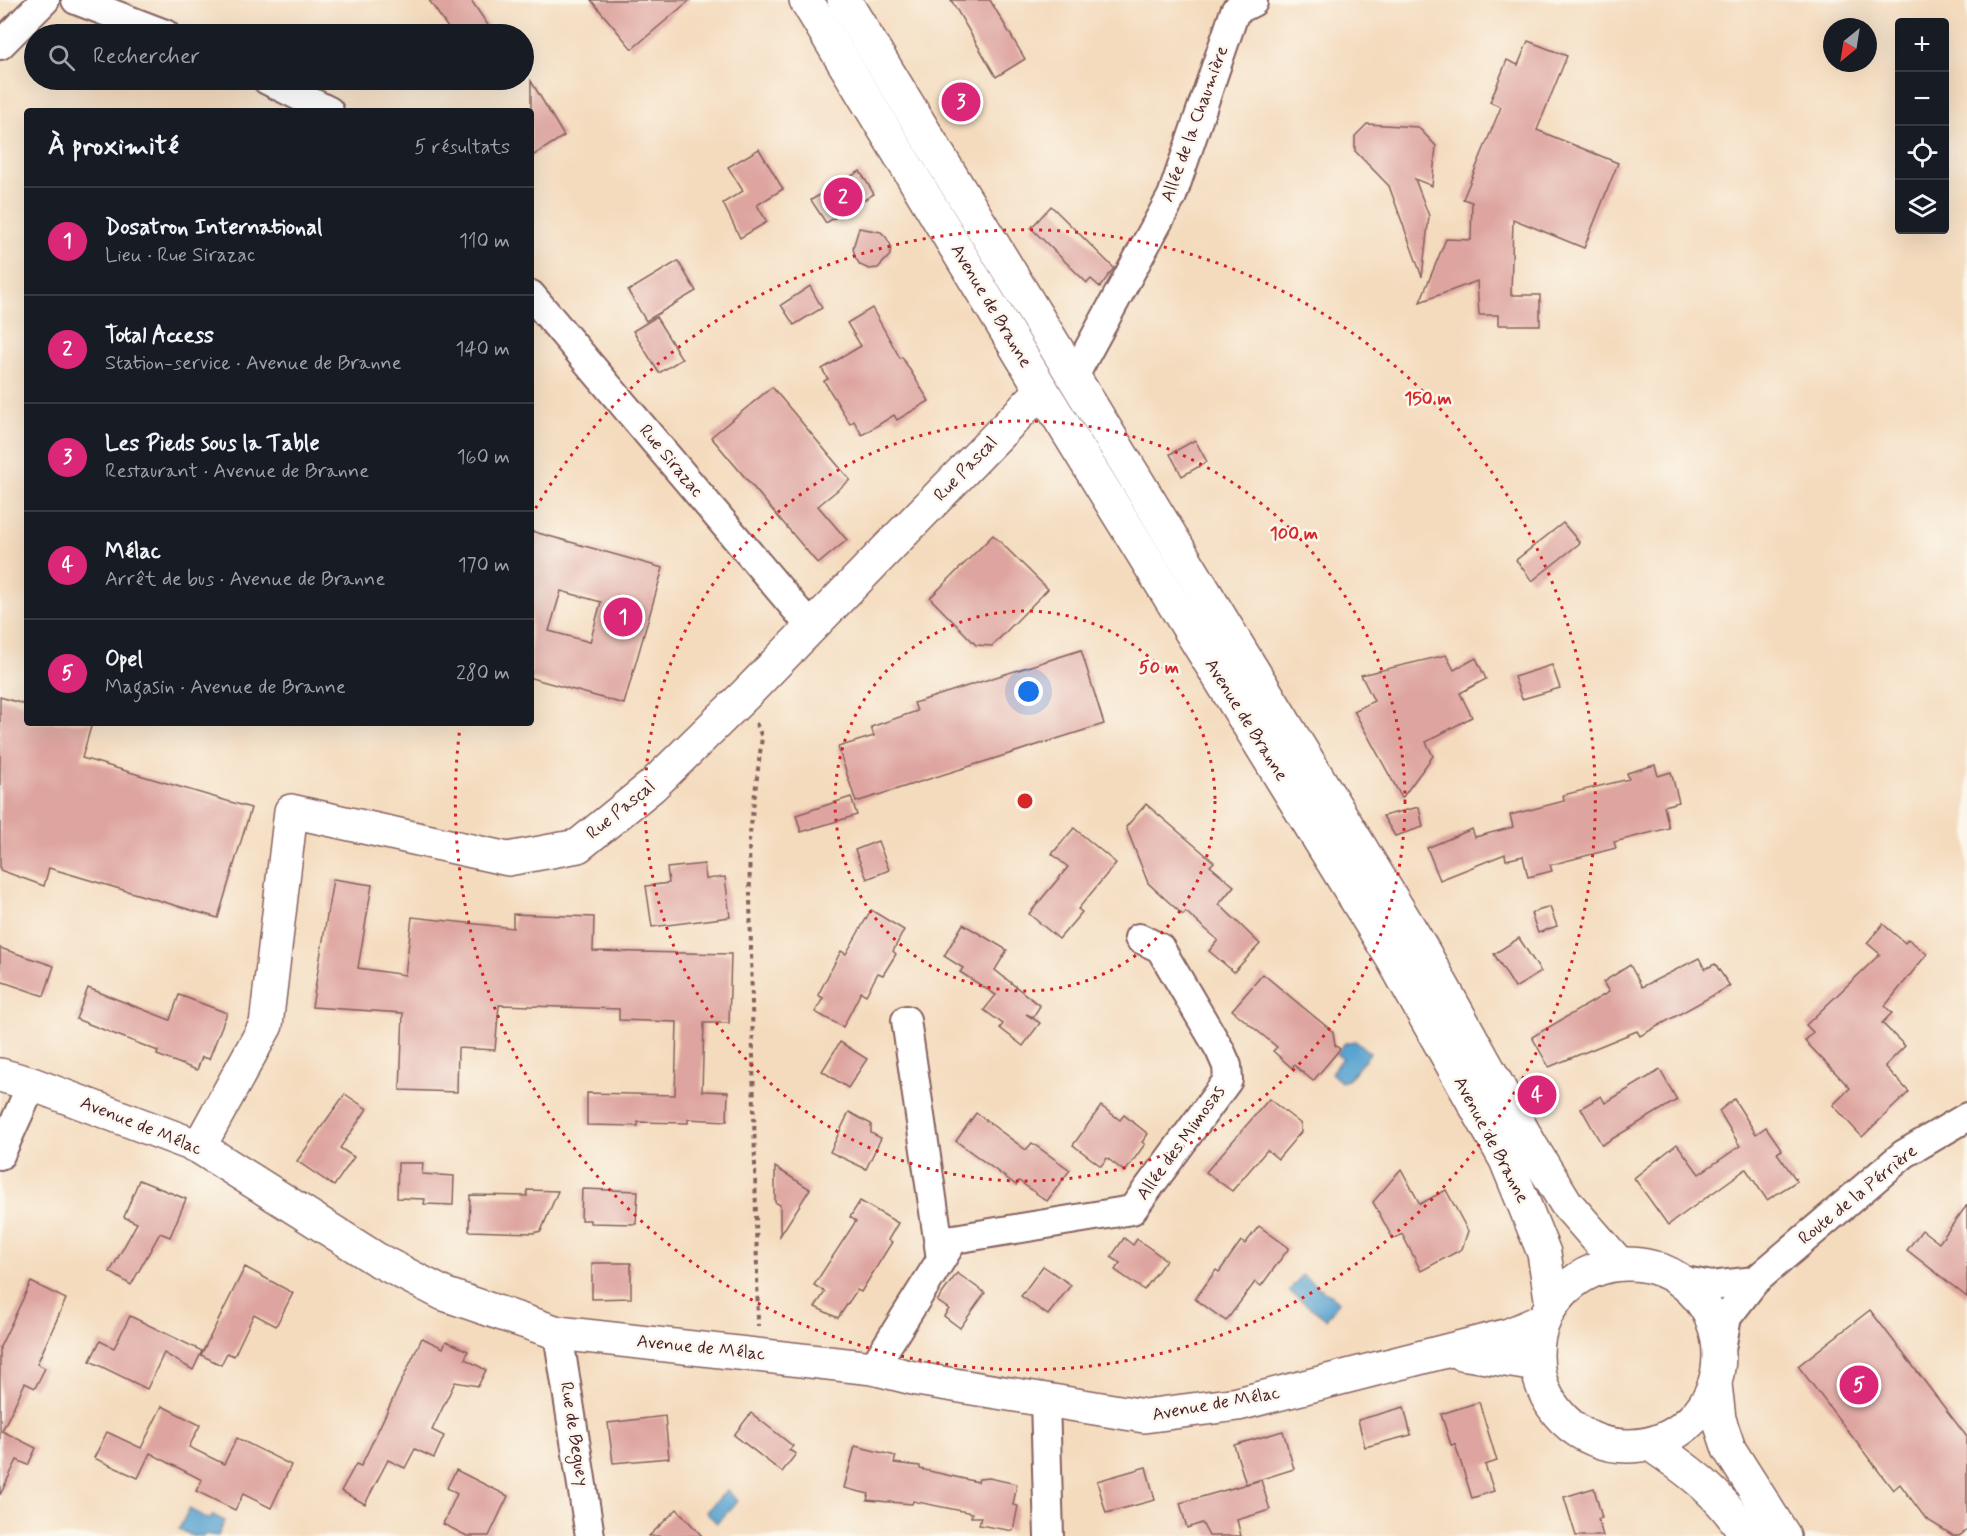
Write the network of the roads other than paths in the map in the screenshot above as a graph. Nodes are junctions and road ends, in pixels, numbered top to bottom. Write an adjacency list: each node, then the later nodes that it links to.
1 (45, 0): 7 (street)
2 (76, 0): 6 (street)
3 (806, 0): 12 (main road, Avenue de Branne)
4 (844, 0): 11 (main road, Avenue de Branne)
5 (1253, 2): 11 (street, Allée de la Chaumière)
6 (139, 24)
7 (0, 45)
8 (287, 90): 9 (street)
9 (323, 108)
10 (534, 299): 13 (street, Rue Sirazac)
11 (1073, 378): 22 (main road, Avenue de Branne)
12 (1042, 390): 13 (main road, Rue Pascal); 25 (main road, Avenue de Branne)
13 (812, 627): 19 (main road, Rue Pascal)
14 (1139, 938): 21 (street, Allée des Mimosas)
15 (906, 1020): 21 (street)
16 (0, 1075): 17 (main road, Avenue de Mélac)
17 (32, 1084): 19 (main road, Avenue de Mélac); 20 (street)
18 (1967, 1117): 24 (street, Route de la Pérrière)
19 (199, 1147): 26 (main road, Avenue de Mélac)
20 (0, 1155)
21 (941, 1259): 29 (street, Allée des Mimosas)
22 (1619, 1264): 23 (main road); 25 (main road)
23 (1680, 1280): 24 (street); 30 (main road)
24 (1755, 1281): 30 (street, Route de la Pérrière)
25 (1548, 1312): 27 (main road, Avenue de Mélac); 28 (main road)
26 (558, 1333): 29 (main road, Avenue de Mélac); 33 (street, Rue de Beguey)
27 (1450, 1351): 28 (main road, Avenue de Mélac); 31 (main road, Avenue de Mélac)
28 (1537, 1365): 32 (main road)
29 (873, 1368): 31 (main road, Avenue de Mélac)
30 (1717, 1369): 32 (main road); 36 (main road)
31 (1045, 1401): 34 (street)
32 (1650, 1444): 35 (main road)
33 (590, 1536)
34 (1049, 1536)
35 (1747, 1536)
36 (1784, 1536)

